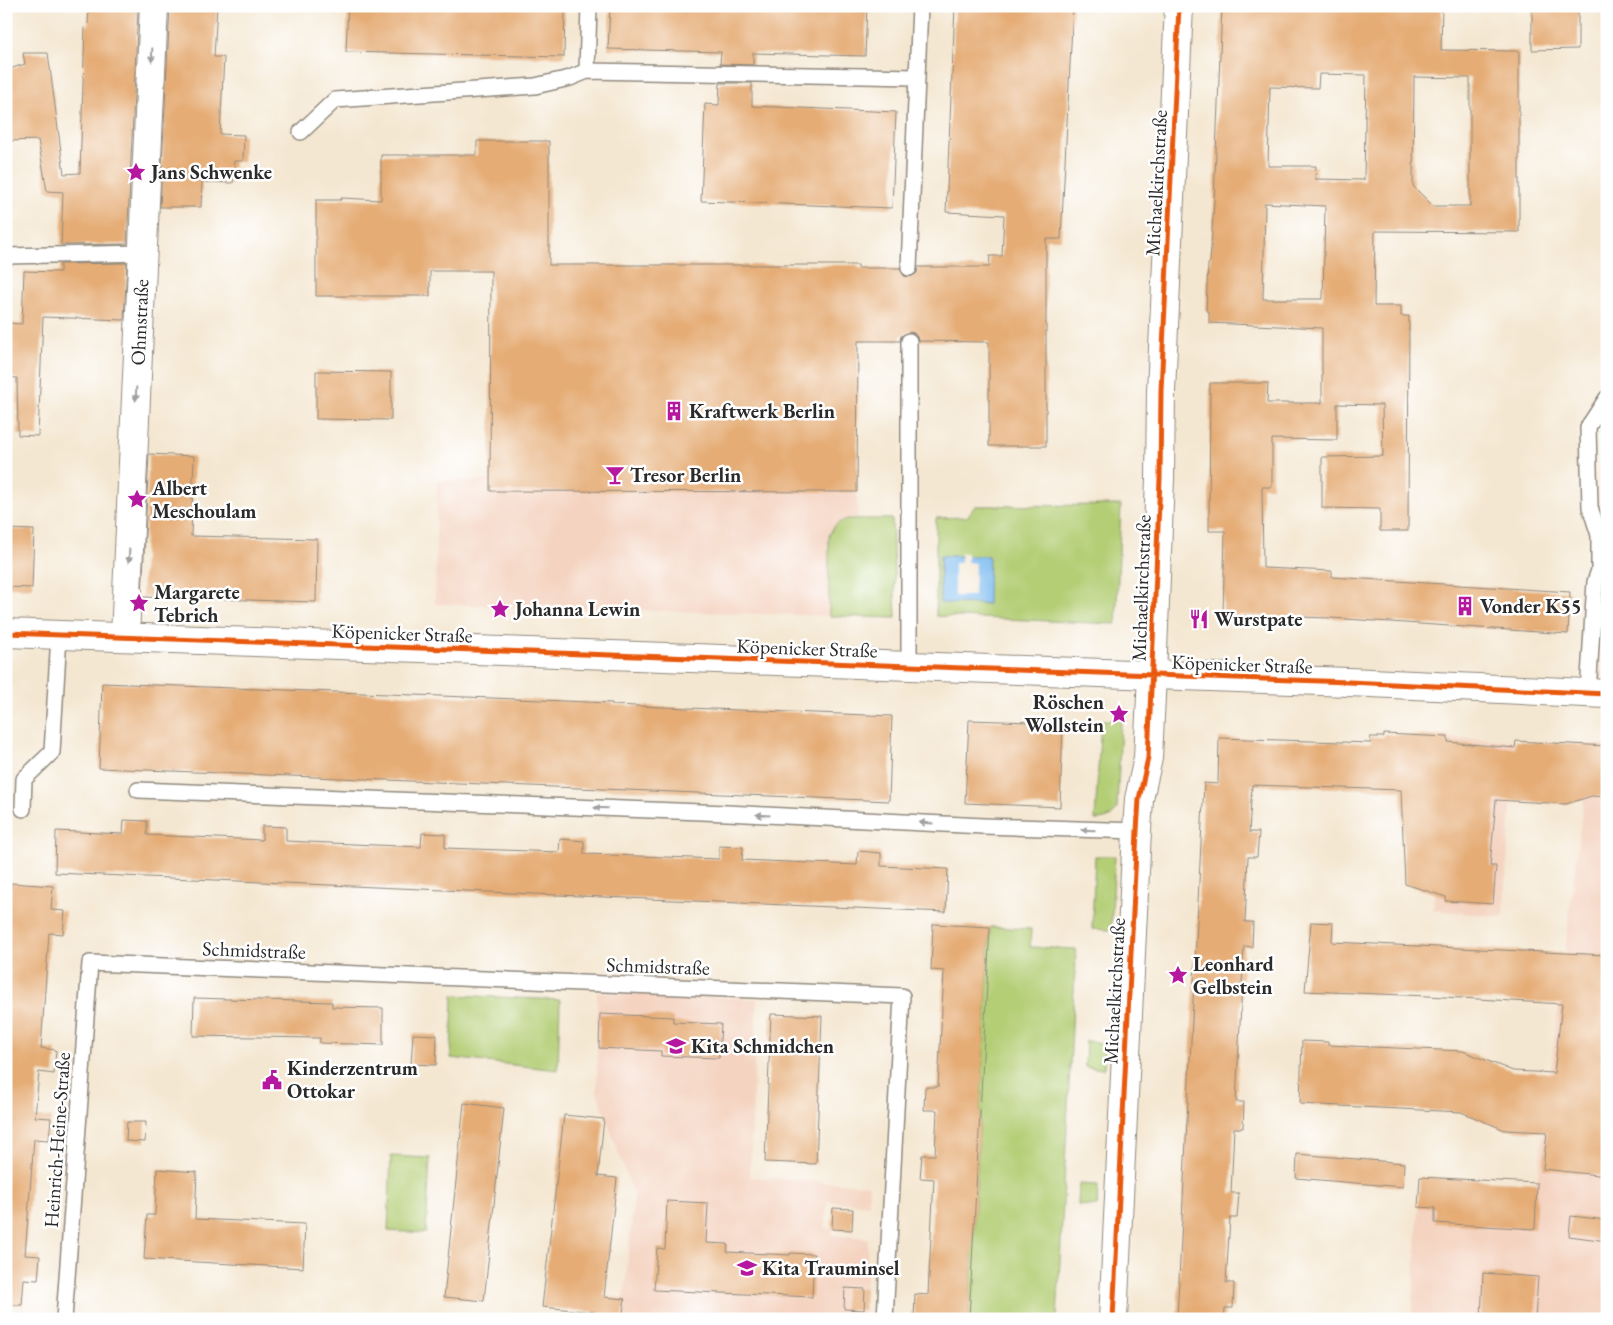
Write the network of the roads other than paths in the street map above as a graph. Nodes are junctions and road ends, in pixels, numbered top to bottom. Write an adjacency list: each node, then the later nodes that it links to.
1 (154, 6): 8 (street, Ohmstraße, one-way to 8)
2 (589, 6): 5 (lane)
3 (920, 6): 6 (lane)
4 (1179, 6): 17 (street, Michaelkirchstraße)
5 (587, 71): 6 (lane); 7 (lane)
6 (916, 77): 10 (lane)
7 (301, 132)
8 (143, 253): 9 (lane); 15 (street, Ohmstraße, one-way to 15)
9 (6, 256)
10 (909, 268)
11 (909, 341): 16 (lane)
12 (1607, 398): 18 (lane)
13 (6, 633): 14 (street, Köpenicker Straße)
14 (59, 635): 15 (street, Köpenicker Straße); 20 (lane)
15 (125, 637): 16 (street, Köpenicker Straße)
16 (909, 666): 17 (street, Köpenicker Straße)
17 (1152, 676): 18 (street, Köpenicker Straße); 21 (street, Michaelkirchstraße)
18 (1597, 694)
19 (138, 790): 21 (lane, one-way to 19)
20 (23, 809)
21 (1137, 831): 25 (street, Michaelkirchstraße)
22 (90, 963): 23 (lane, Heinrich-Heine-Straße); 24 (lane, Schmidstraße)
23 (64, 1319)
24 (886, 1319)
25 (1113, 1319)

